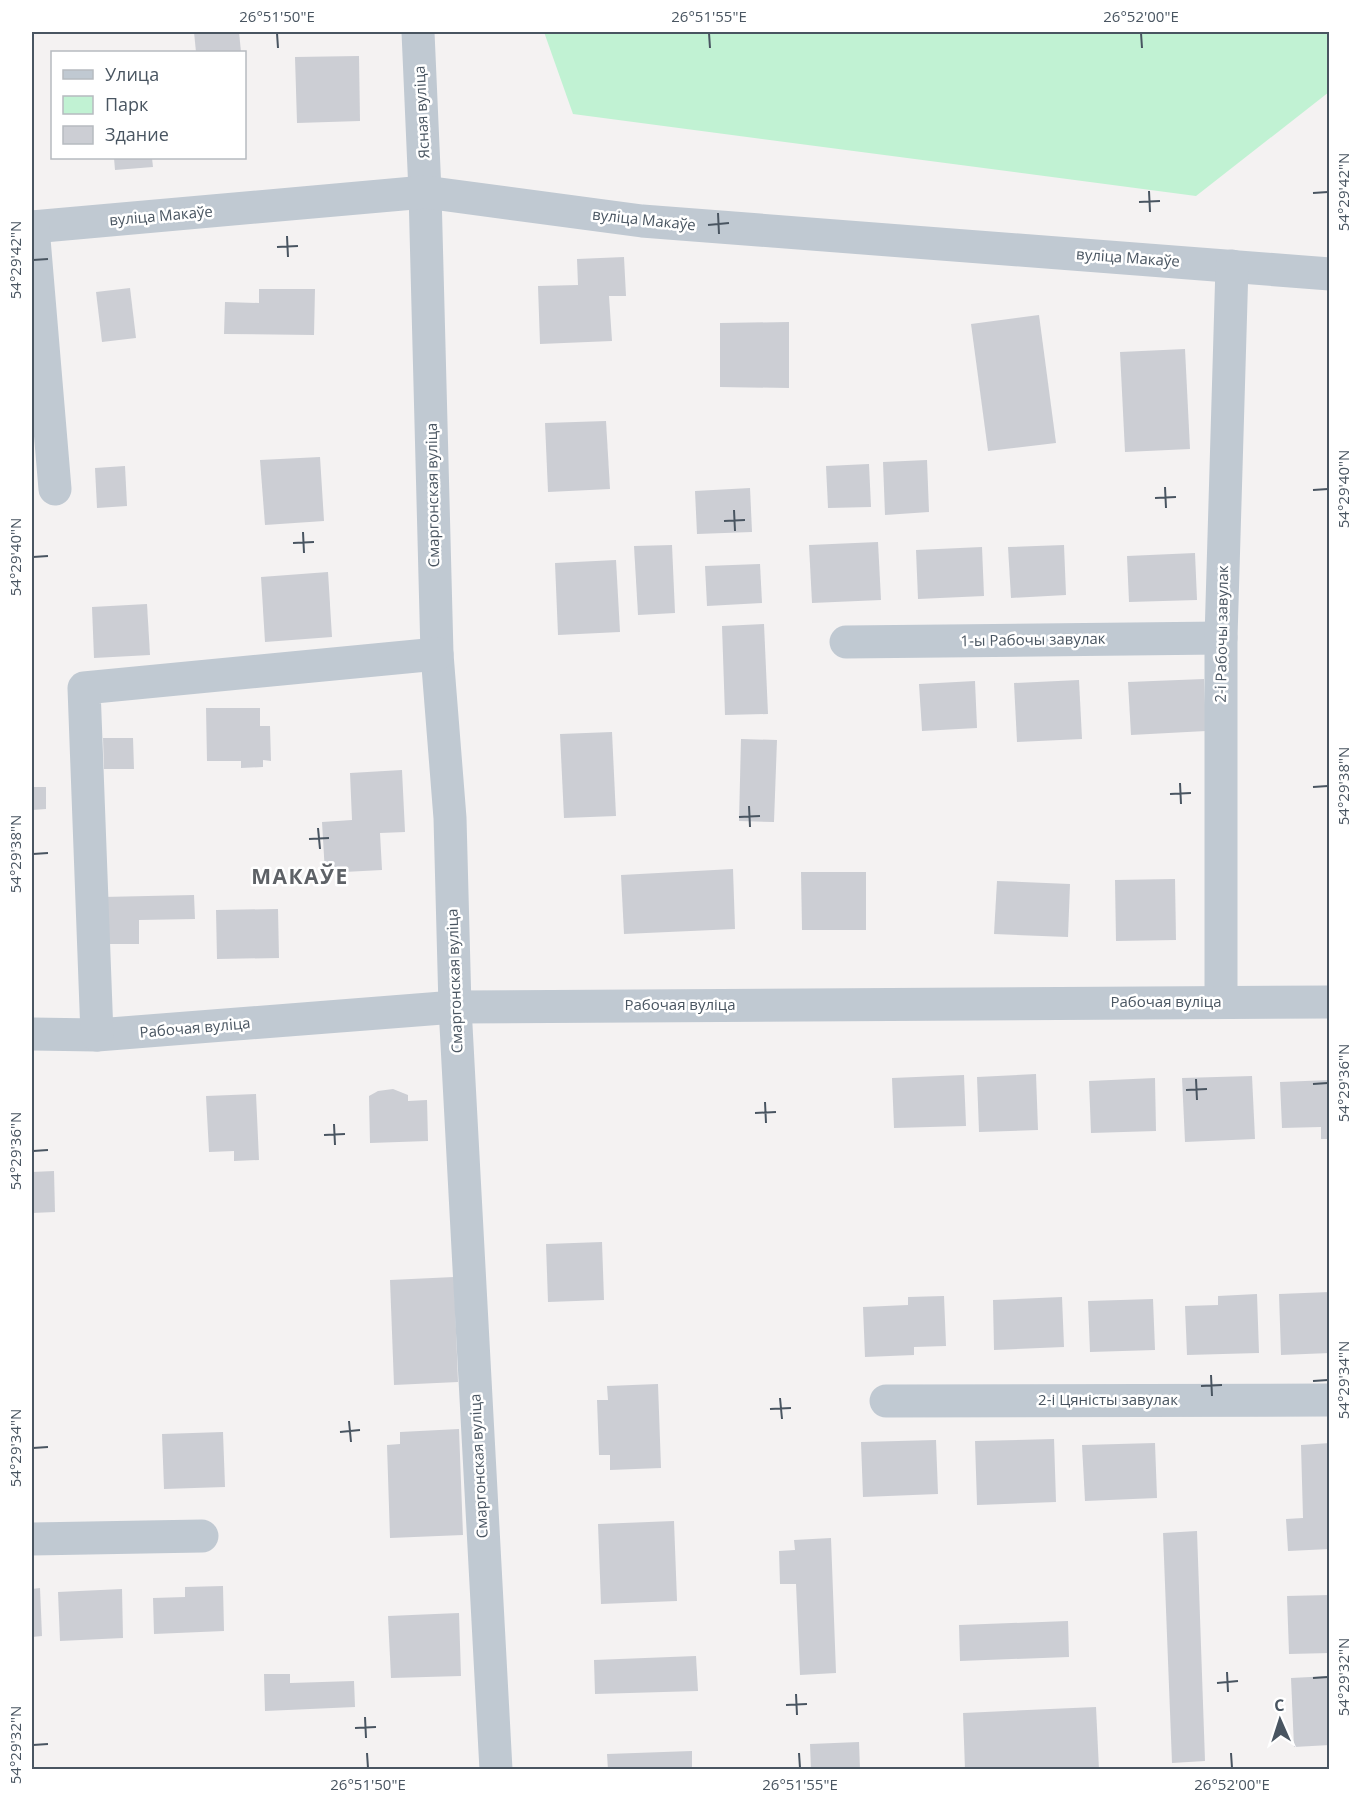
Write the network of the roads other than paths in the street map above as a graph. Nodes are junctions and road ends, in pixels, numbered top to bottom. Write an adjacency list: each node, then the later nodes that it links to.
1 (418, 32): 2 (street, Ясная вуліца)
2 (425, 192): 3 (street, вуліца Макаўе); 4 (street, вуліца Макаўе); 9 (street, Смаргонская вуліца)
3 (32, 227): 6 (street)
4 (1232, 266): 5 (street, вуліца Макаўе); 7 (street, 2-і Рабочы завулак)
5 (1329, 274)
6 (55, 489)
7 (1221, 638): 8 (street, 1-ы Рабочы завулак); 10 (street, 2-і Рабочы завулак)
8 (846, 642)
9 (437, 654): 12 (street, Смаргонская вуліца); 14 (street)
10 (1221, 1002): 11 (street, Рабочая вуліца); 12 (street, Рабочая вуліца)
11 (1329, 1002)
12 (455, 1007): 14 (street, Рабочая вуліца); 19 (street, Смаргонская вуліца)
13 (32, 1034): 14 (street, Рабочая вуліца)
14 (97, 1035)
15 (1329, 1400): 16 (street, 2-і Цяністы завулак)
16 (886, 1401)
17 (202, 1536): 18 (street)
18 (32, 1539)
19 (496, 1770)

